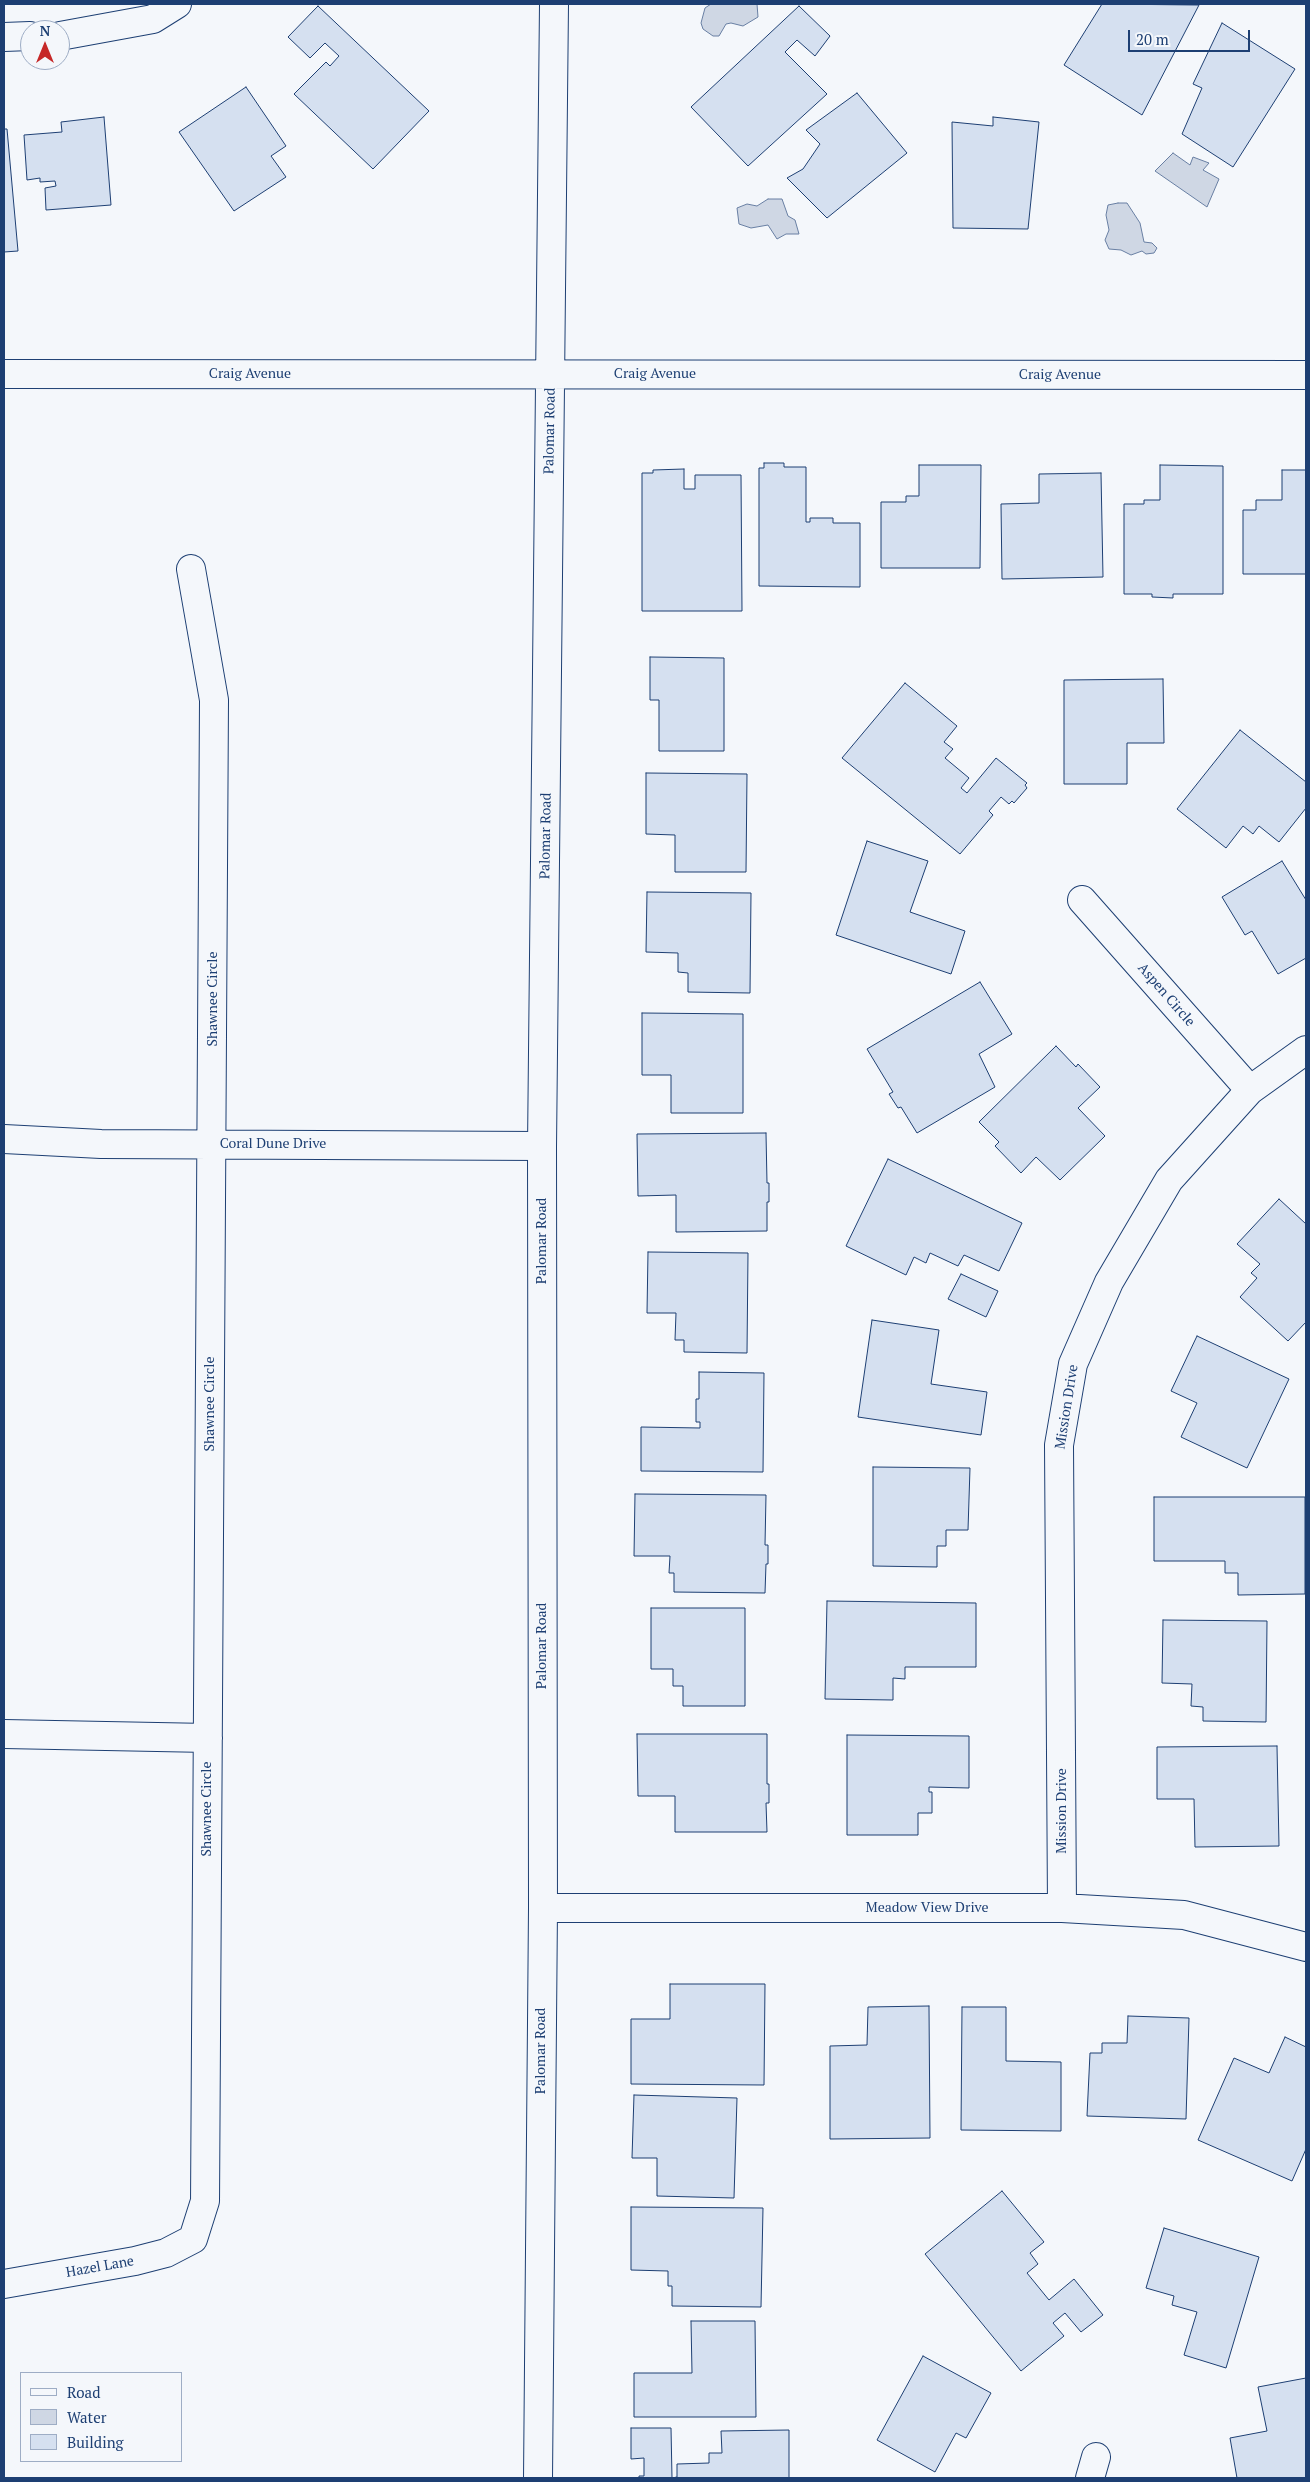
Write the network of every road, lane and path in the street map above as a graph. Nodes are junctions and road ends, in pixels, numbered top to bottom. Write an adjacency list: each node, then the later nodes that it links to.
1 (177, 4): 3 (street)
2 (554, 4): 7 (street, Palomar Road)
3 (70, 34)
4 (20, 36): 5 (street)
5 (4, 37)
6 (4, 374): 7 (street, Craig Avenue)
7 (551, 374): 8 (street, Craig Avenue); 15 (street, Palomar Road)
8 (1306, 375)
9 (191, 569): 14 (street, Shawnee Circle)
10 (1082, 900): 12 (street, Aspen Circle)
11 (1306, 1050): 12 (street, Mission Drive)
12 (1250, 1090): 19 (street, Mission Drive)
13 (4, 1139): 14 (street, Coral Dune Drive)
14 (212, 1144): 15 (street, Coral Dune Drive); 17 (street, Shawnee Circle)
15 (542, 1146): 18 (street, Palomar Road)
16 (4, 1734): 17 (street)
17 (208, 1738): 21 (street, Shawnee Circle)
18 (542, 1908): 19 (street, Meadow View Drive); 23 (street, Palomar Road)
19 (1062, 1908): 20 (street, Meadow View Drive)
20 (1306, 1947)
21 (193, 2239): 22 (street, Hazel Lane)
22 (4, 2284)
23 (538, 2478)

